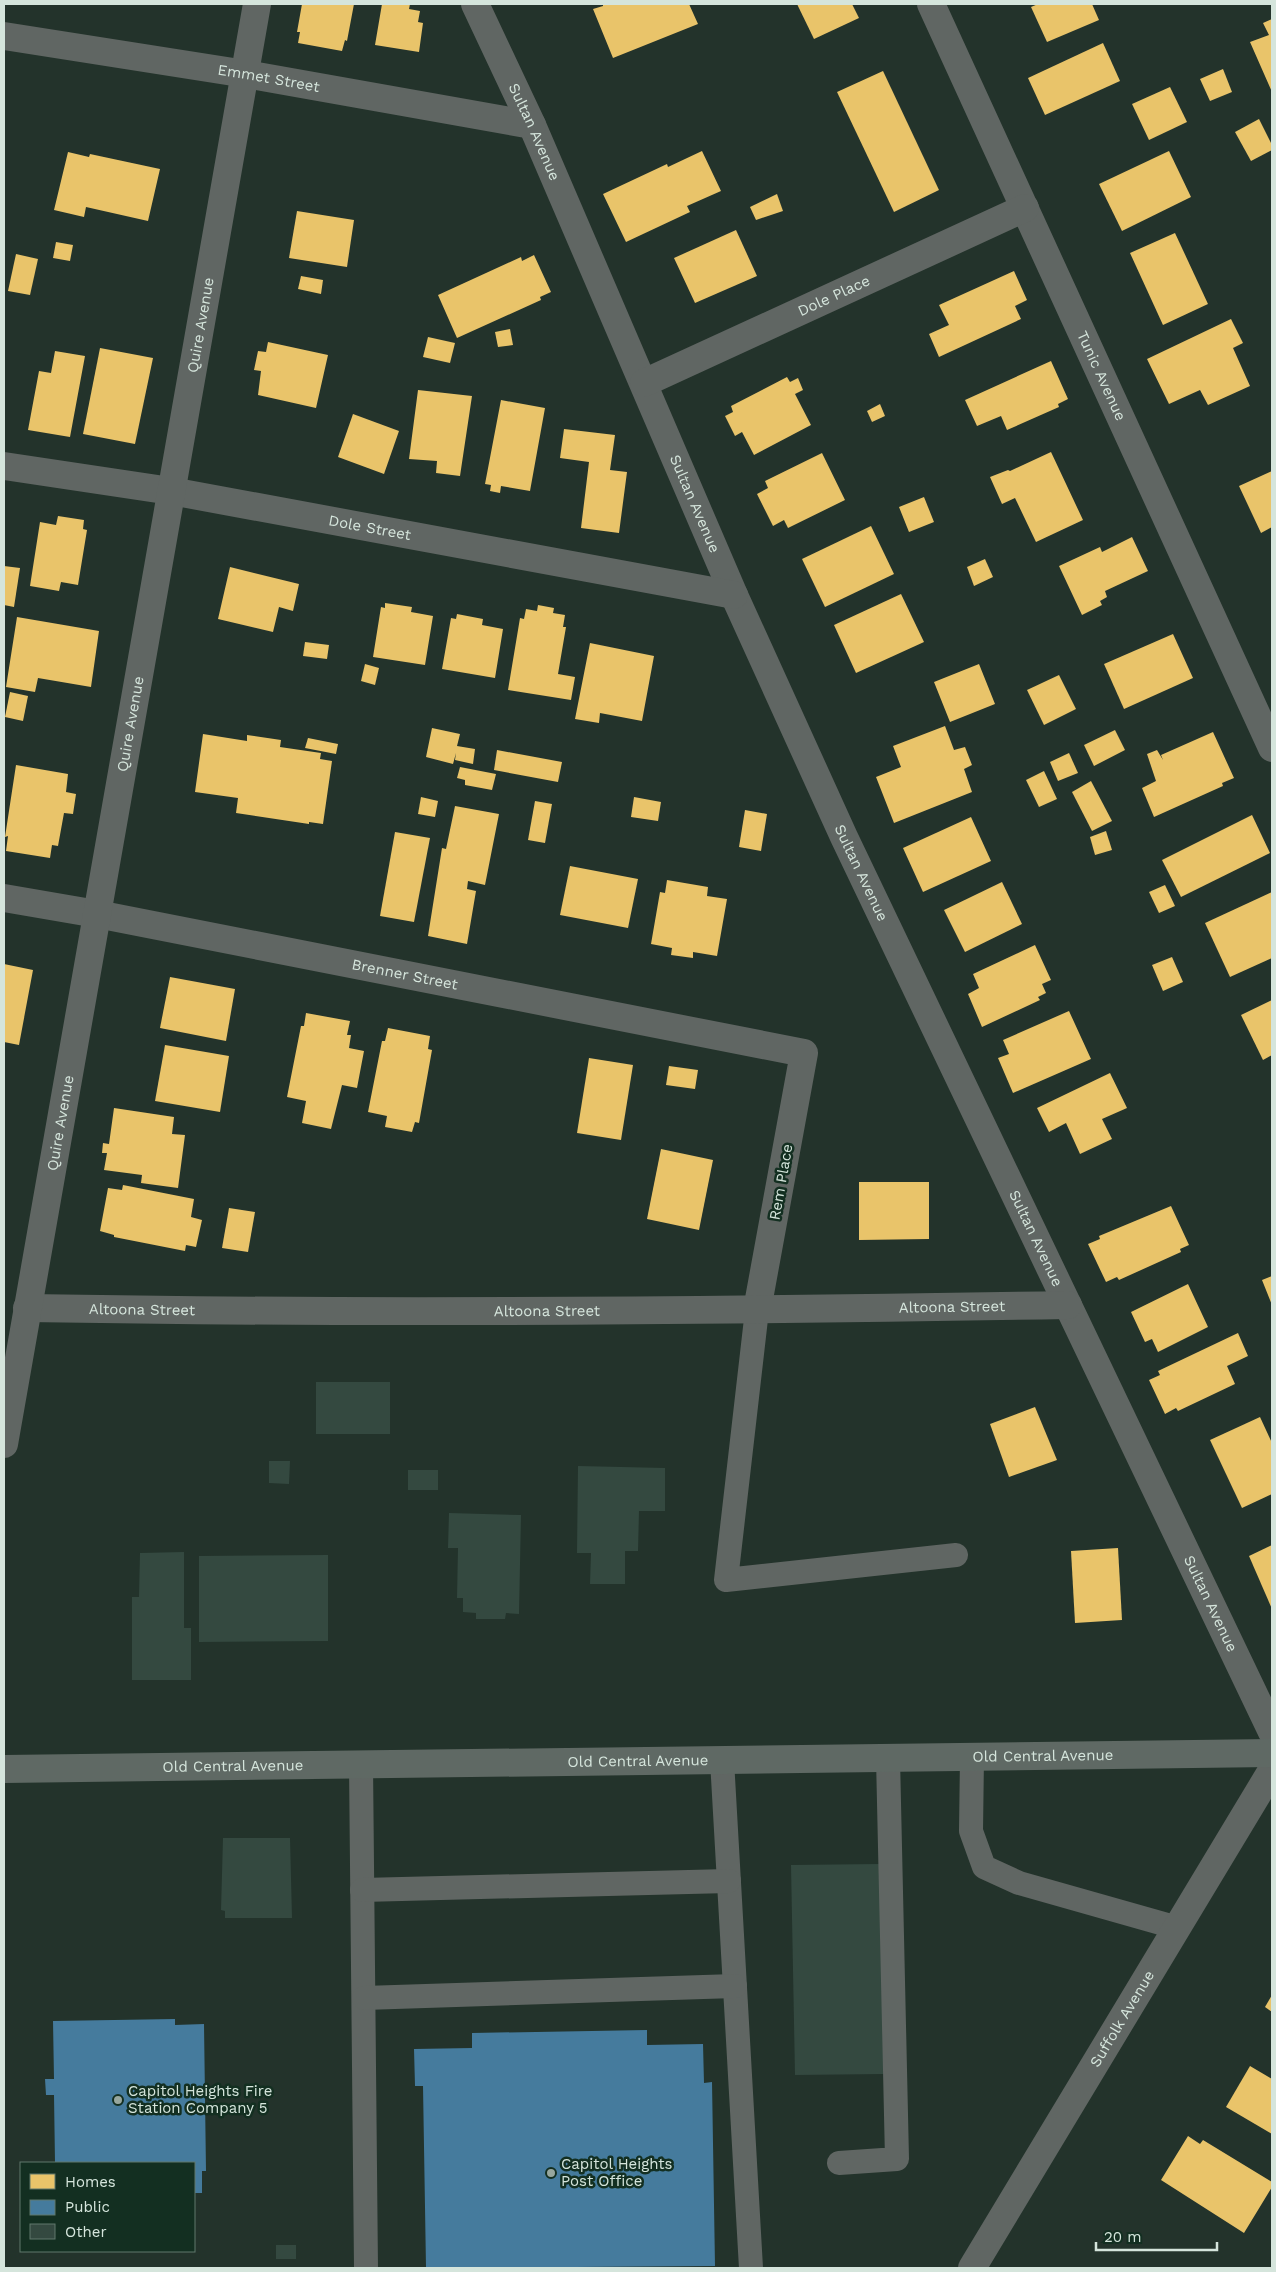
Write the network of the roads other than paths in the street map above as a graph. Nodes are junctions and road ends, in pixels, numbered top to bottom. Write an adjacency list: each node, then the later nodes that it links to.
1 (257, 4): 5 (street, Quire Avenue)
2 (474, 4): 6 (street, Sultan Avenue)
3 (931, 4): 7 (street, Tunic Avenue)
4 (4, 36): 5 (street, Emmet Street)
5 (246, 74): 6 (street, Emmet Street); 10 (street, Quire Avenue)
6 (532, 125): 8 (street, Sultan Avenue)
7 (1025, 208): 8 (street, Dole Place); 12 (street, Tunic Avenue)
8 (644, 383): 11 (street, Sultan Avenue)
9 (4, 466): 10 (street, Dole Street)
10 (171, 491): 11 (street, Dole Street); 14 (street, Quire Avenue)
11 (734, 595): 16 (street, Sultan Avenue)
12 (1272, 748)
13 (4, 898): 14 (street, Brenner Street)
14 (97, 914): 15 (street, Brenner Street); 17 (street, Quire Avenue)
15 (804, 1053): 18 (street, Rem Place)
16 (1068, 1305): 18 (street, Altoona Street); 22 (street, Sultan Avenue)
17 (27, 1308): 18 (street, Altoona Street); 19 (street, Quire Avenue)
18 (757, 1310): 21 (lane)
19 (13, 1339): 20 (street, Quire Avenue)
20 (4, 1444)
21 (956, 1555)
22 (1272, 1732)
23 (1272, 1753): 24 (main road, Old Central Avenue)
24 (972, 1757): 25 (main road, Old Central Avenue); 32 (lane)
25 (888, 1758): 26 (main road, Old Central Avenue); 35 (lane)
26 (722, 1760): 27 (main road, Old Central Avenue); 30 (lane)
27 (362, 1764): 28 (main road, Old Central Avenue); 31 (lane)
28 (4, 1769)
29 (1272, 1770): 32 (street, Suffolk Avenue)
30 (729, 1881): 31 (lane); 33 (lane)
31 (362, 1890): 34 (lane)
32 (1178, 1928): 38 (street, Suffolk Avenue)
33 (735, 1986): 34 (lane); 37 (lane)
34 (364, 1998): 36 (lane)
35 (839, 2163)
36 (366, 2268)
37 (750, 2268)
38 (972, 2268)

